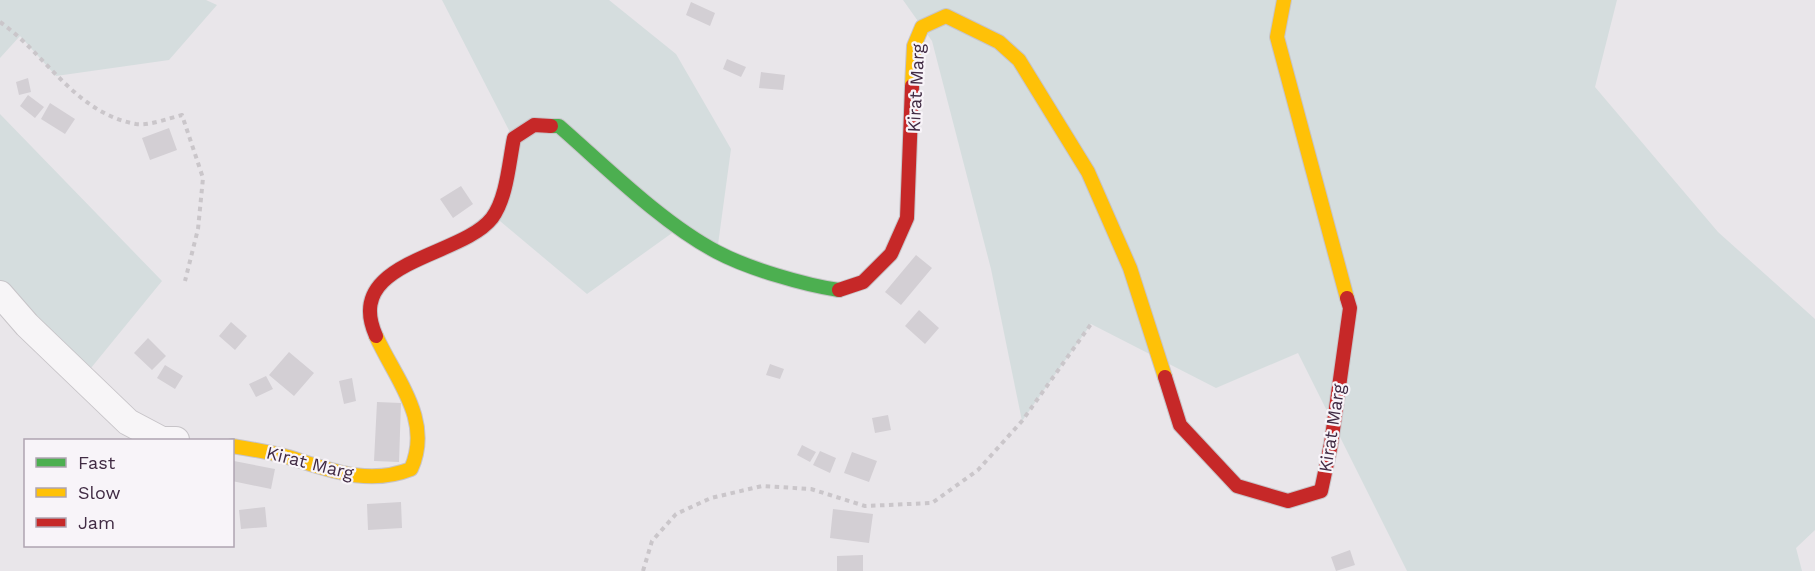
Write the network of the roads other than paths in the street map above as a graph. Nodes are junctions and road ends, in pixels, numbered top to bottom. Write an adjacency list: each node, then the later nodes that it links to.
1 (1284, 0): 4 (street, Kirat Marg)
2 (0, 294): 3 (street)
3 (160, 439)
4 (234, 446)

